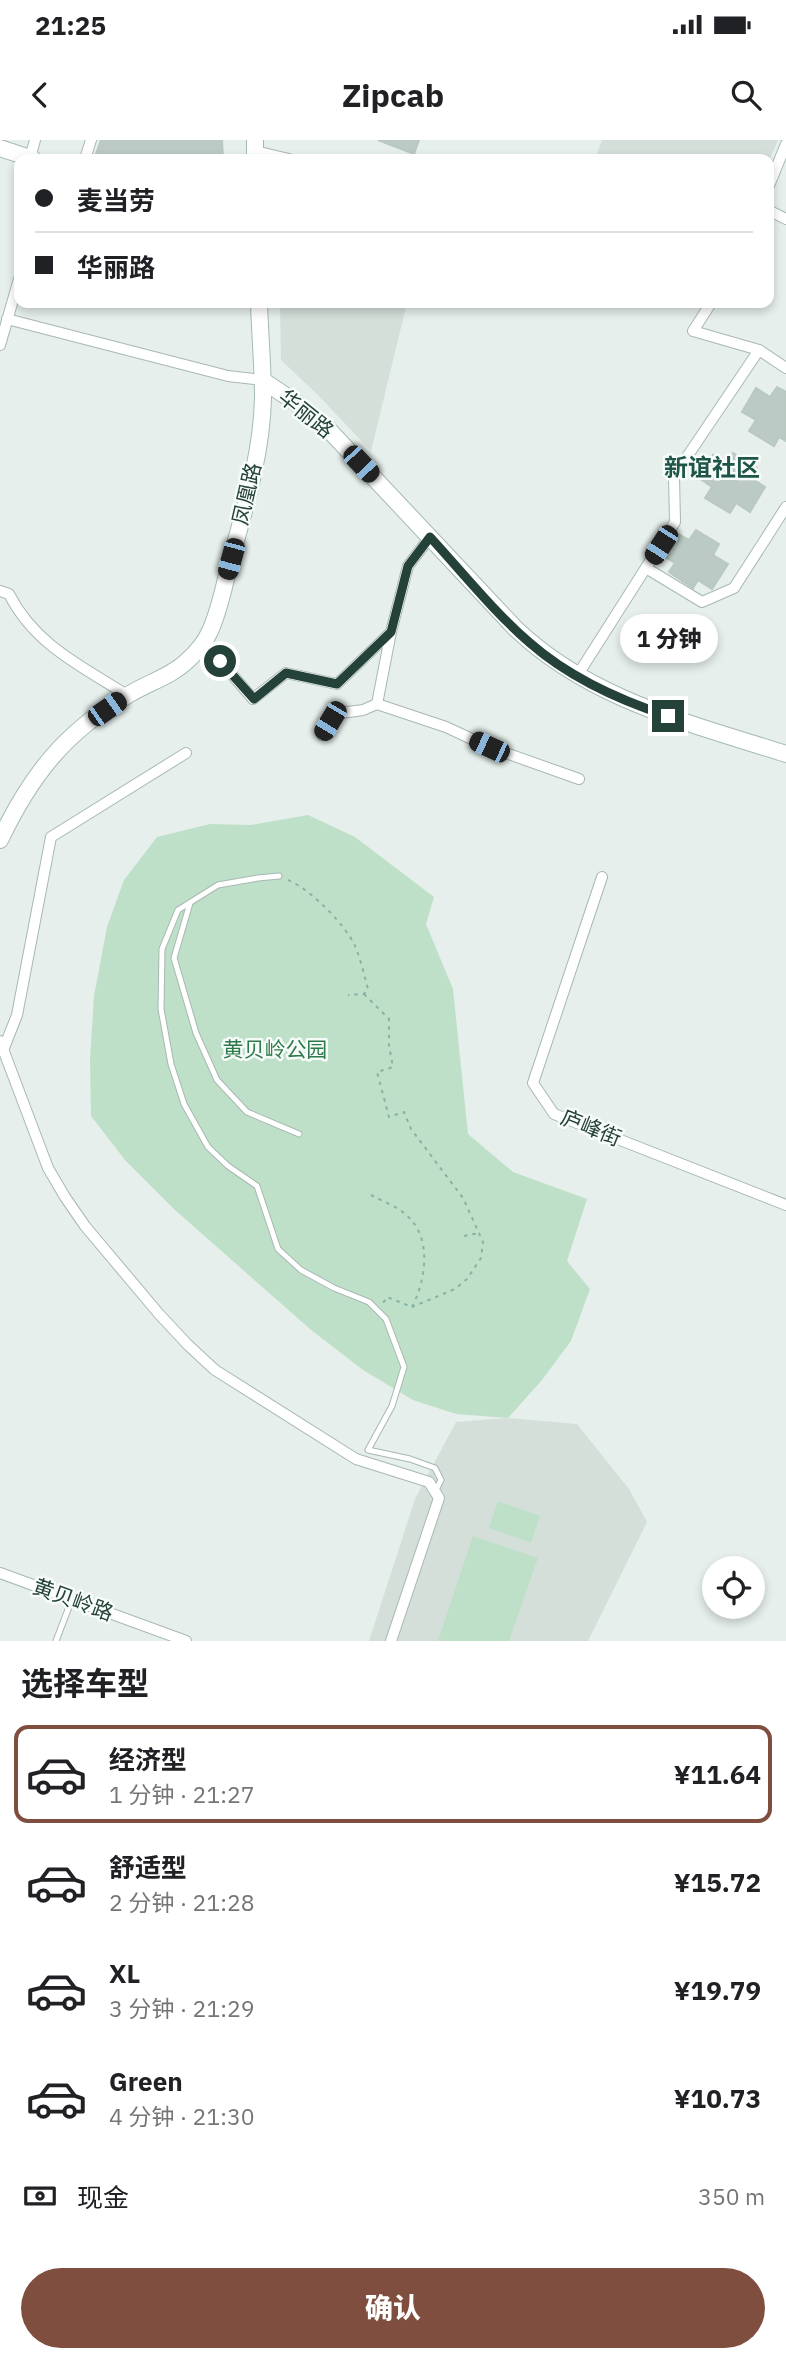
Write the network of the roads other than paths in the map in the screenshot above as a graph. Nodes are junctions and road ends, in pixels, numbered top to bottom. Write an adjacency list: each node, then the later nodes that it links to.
1 (786, 144): 4 (street)
2 (0, 148): 3 (street)
3 (17, 154)
4 (774, 173)
5 (14, 295): 8 (street)
6 (259, 308): 12 (street, 凤凰路)
7 (707, 308): 10 (street)
8 (7, 319): 9 (street); 12 (street)
9 (0, 345)
10 (759, 350): 11 (street); 15 (street)
11 (786, 368)
12 (262, 380): 14 (street, 华丽路); 18 (street, 凤凰路)
13 (786, 507): 15 (street)
14 (430, 537): 17 (street); 19 (street, 华丽路)
15 (646, 568): 19 (street)
16 (0, 591): 20 (street)
17 (391, 632): 18 (street); 21 (street)
18 (204, 642): 20 (street, 凤凰路)
19 (577, 676): 24 (street, 华丽路)
20 (127, 695): 26 (street, 凤凰路)
21 (377, 704): 22 (street); 25 (street)
22 (322, 735)
23 (186, 753): 30 (street)
24 (786, 754)
25 (579, 779)
26 (0, 840)
27 (279, 876): 29 (lane)
28 (602, 877): 32 (street, 庐峰街)
29 (190, 903): 31 (lane); 33 (lane)
30 (2, 1045): 33 (street)
31 (299, 1134)
32 (786, 1205)
33 (435, 1491): 39 (street)
34 (0, 1573): 35 (street, 黄贝岭路)
35 (72, 1599): 36 (street, 黄贝岭路); 37 (lane)
36 (159, 1636): 38 (street, 黄贝岭路)
37 (56, 1641)
38 (186, 1641)
39 (391, 1641)

